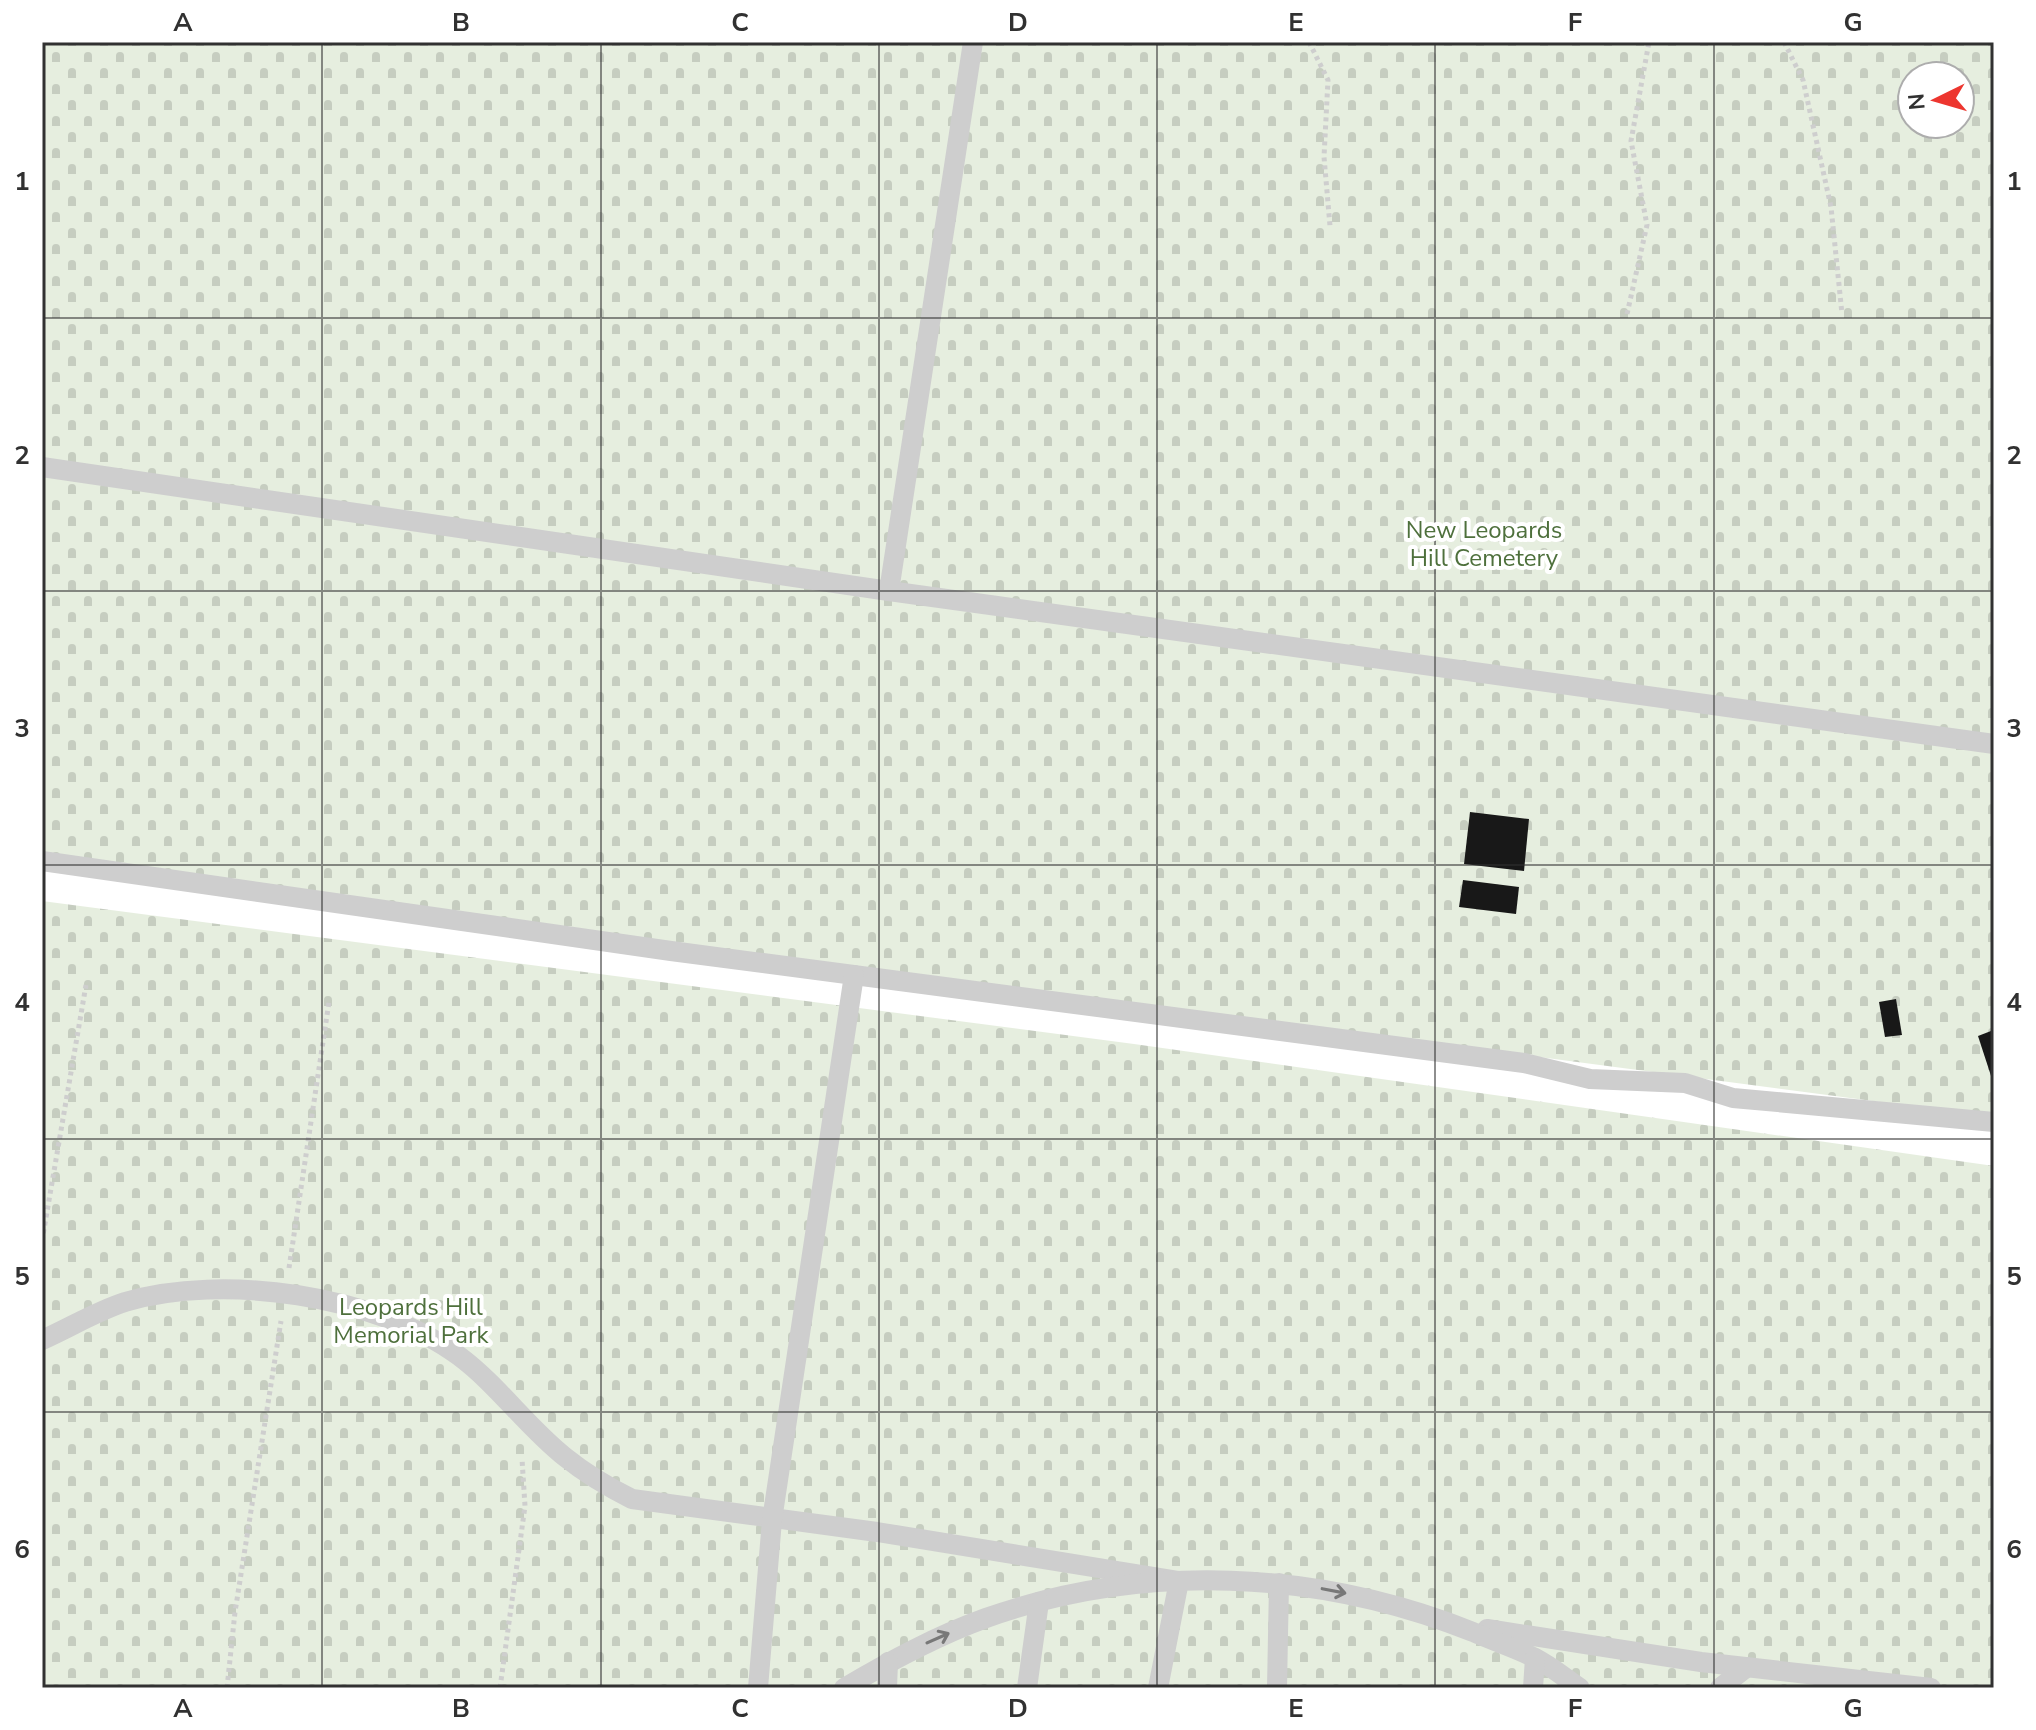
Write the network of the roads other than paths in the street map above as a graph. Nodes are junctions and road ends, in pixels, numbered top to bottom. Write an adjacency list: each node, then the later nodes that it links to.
1 (973, 42): 3 (lane)
2 (42, 467): 3 (lane)
3 (889, 591): 4 (lane)
4 (1994, 744)
5 (42, 861): 6 (lane)
6 (854, 975): 7 (lane); 9 (lane)
7 (1994, 1122)
8 (42, 1340): 9 (lane)
9 (772, 1520): 10 (lane); 17 (lane)
10 (1179, 1581): 11 (lane); 12 (lane); 21 (lane)
11 (1279, 1583): 13 (lane, one-way to 13); 22 (lane)
12 (1039, 1602): 15 (lane, one-way to 12); 20 (lane)
13 (1452, 1624): 14 (lane); 16 (lane)
14 (1535, 1658): 23 (lane); 24 (lane)
15 (888, 1662): 18 (lane); 19 (lane)
16 (1747, 1667): 25 (lane); 26 (lane)
17 (758, 1688)
18 (844, 1688)
19 (887, 1688)
20 (1027, 1688)
21 (1158, 1688)
22 (1277, 1688)
23 (1533, 1688)
24 (1580, 1688)
25 (1720, 1688)
26 (1931, 1688)

